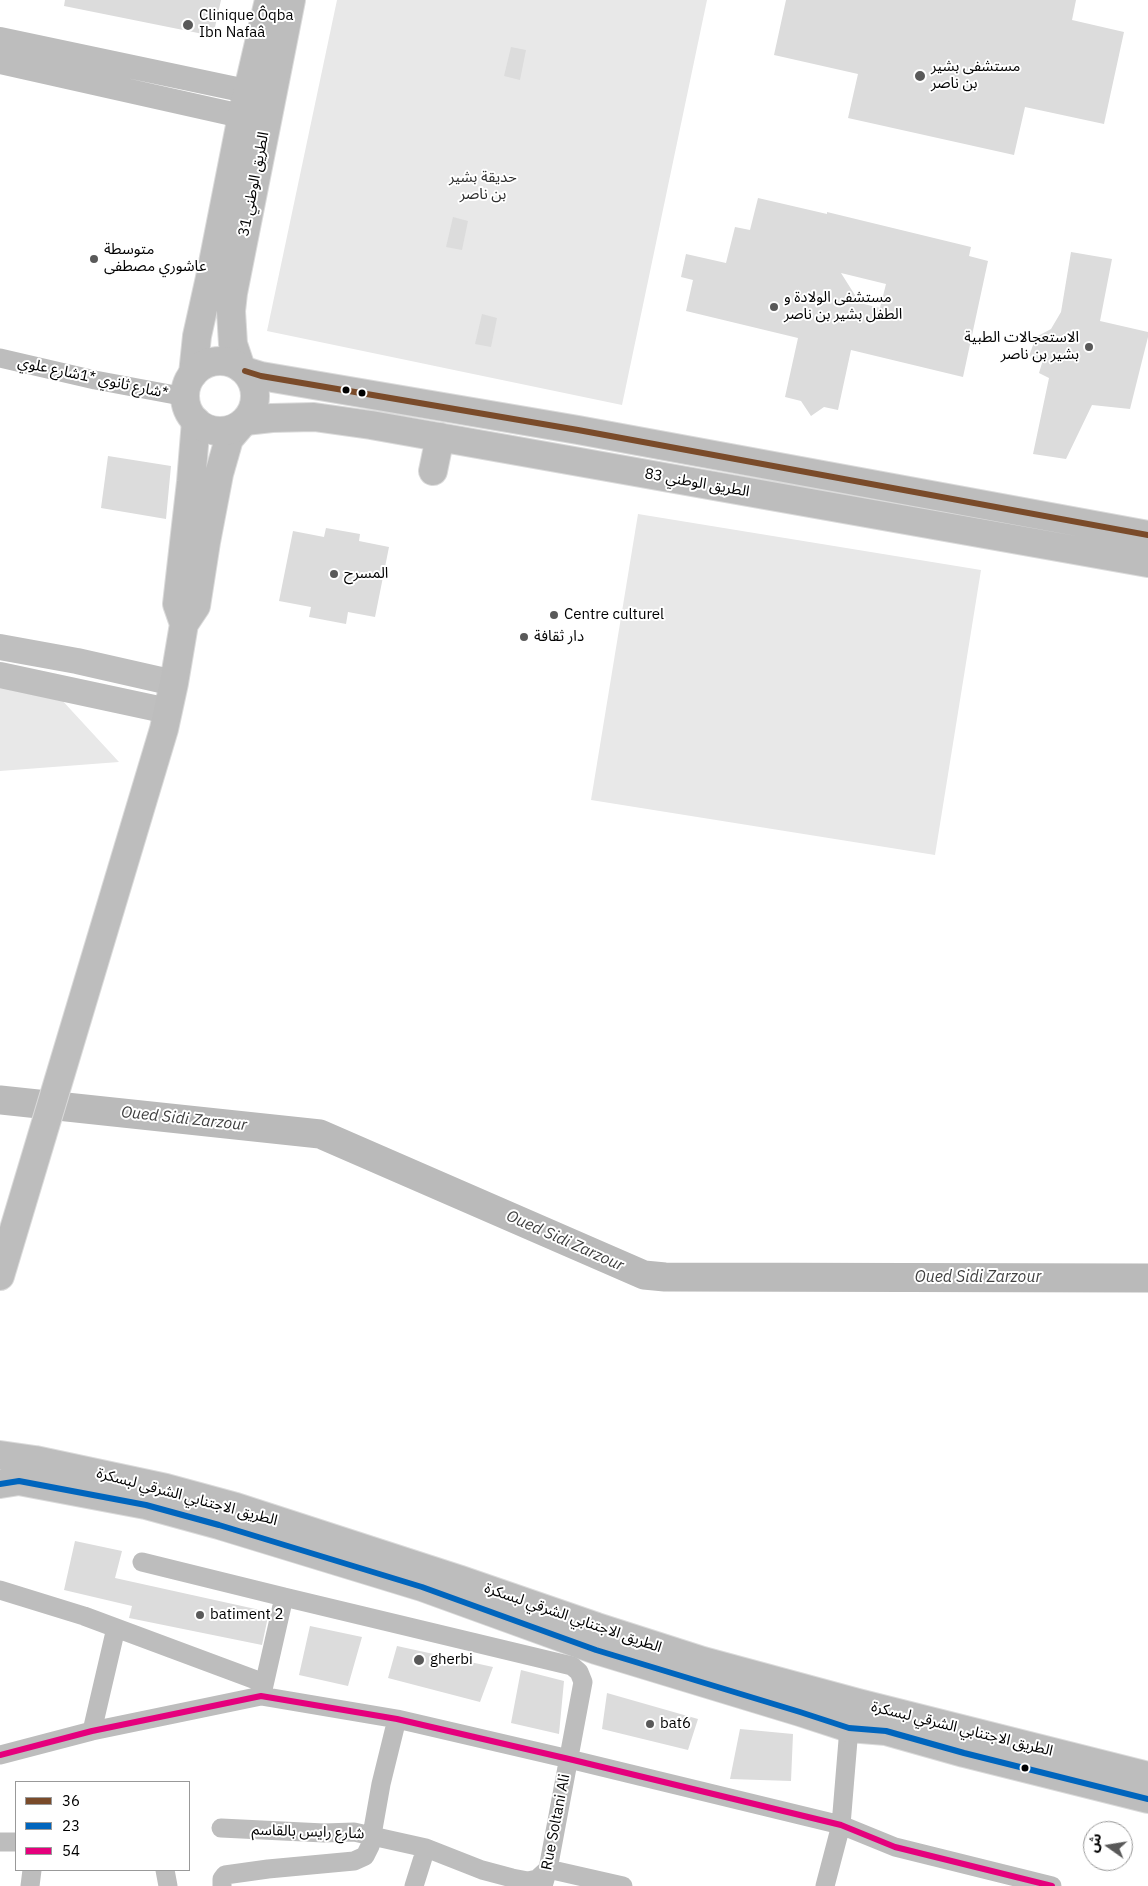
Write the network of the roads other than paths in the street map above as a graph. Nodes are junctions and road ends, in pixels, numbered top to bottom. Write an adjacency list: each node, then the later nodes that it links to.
1 (269, 0): 5 (main road)
2 (291, 0): 5 (main road, الطريق الوطني 31)
3 (0, 39): 5 (street)
4 (0, 62): 5 (street)
5 (257, 107): 7 (main road, الطريق الوطني 31); 8 (main road)
6 (0, 358): 8 (street, شارع ثانوي *1شارع علوي*)
7 (243, 370): 8 (main road); 9 (main road); 12 (main road, الطريق الوطني 83)
8 (192, 397): 9 (main road); 14 (main road)
9 (243, 423): 10 (main road, الطريق الوطني 83); 14 (main road)
10 (440, 437): 11 (main road); 13 (main road, الطريق الوطني 83)
11 (433, 471)
12 (1148, 535)
13 (1148, 563)
14 (184, 624): 17 (main road)
15 (0, 647): 17 (main road)
16 (0, 675): 18 (main road)
17 (174, 683): 18 (main road)
18 (166, 720): 19 (main road)
19 (0, 1276)
20 (0, 1455): 27 (main road, الطريق الاجتنابي الشرقي لبسكرة)
21 (0, 1484): 27 (main road, الطريق الاجتنابي الشرقي لبسكرة)
22 (142, 1562): 24 (street, Rue Soltani Ali)
23 (0, 1590): 25 (street)
24 (284, 1597): 26 (street); 31 (street, Rue Soltani Ali)
25 (116, 1628): 26 (street); 29 (street)
26 (263, 1689): 28 (street); 29 (street)
27 (854, 1716): 32 (main road, الطريق الاجتنابي الشرقي لبسكرة); 33 (main road, الطريق الاجتنابي الشرقي لبسكرة); 34 (street)
28 (397, 1719): 31 (street); 36 (street)
29 (92, 1731): 30 (street)
30 (0, 1755)
31 (569, 1758): 34 (street); 43 (street, Rue Soltani Ali)
32 (1148, 1776)
33 (1148, 1799)
34 (841, 1825): 49 (street); 50 (street)
35 (221, 1828): 36 (street, شارع رايس بالقاسم)
36 (371, 1835): 39 (street, شارع رايس بالقاسم); 46 (street)
37 (0, 1842): 38 (street)
38 (15, 1842)
39 (426, 1848): 42 (street, شارع رايس بالقاسم); 47 (street)
40 (32, 1871): 44 (street)
41 (165, 1871): 45 (street)
42 (480, 1878): 43 (street, شارع رايس بالقاسم)
43 (545, 1878): 48 (street)
44 (30, 1886)
45 (168, 1886)
46 (222, 1886)
47 (414, 1886)
48 (623, 1886)
49 (825, 1886)
50 (1052, 1886)

